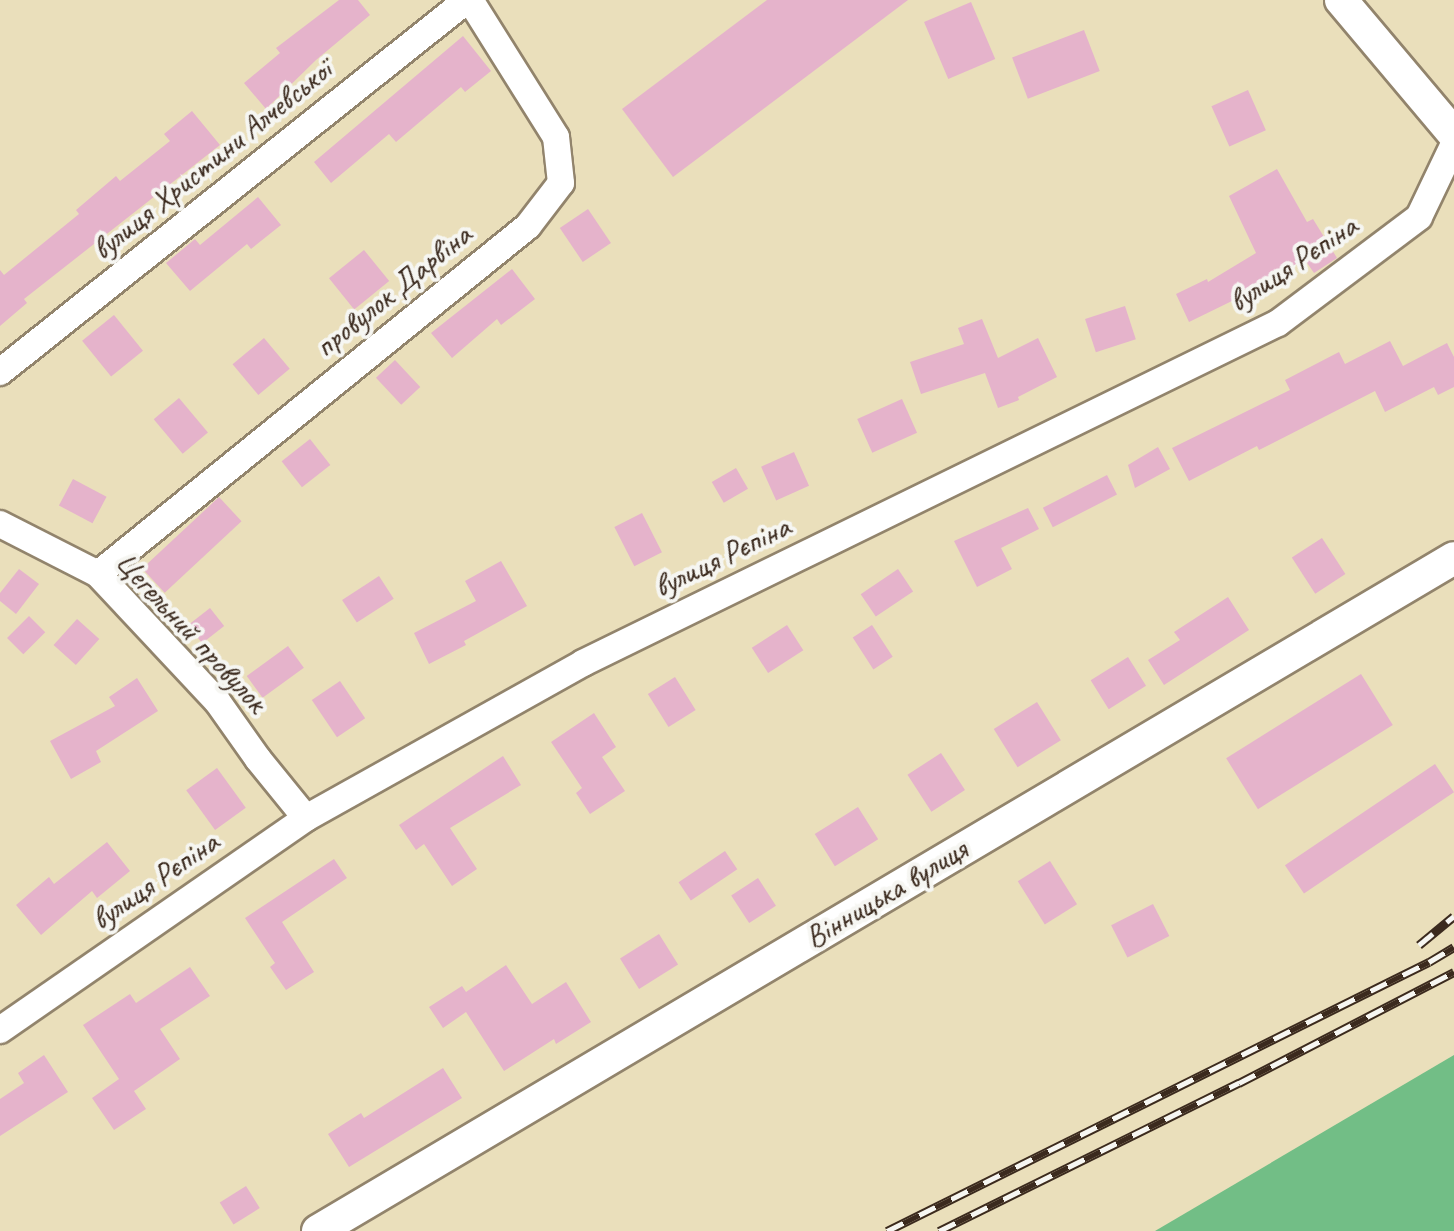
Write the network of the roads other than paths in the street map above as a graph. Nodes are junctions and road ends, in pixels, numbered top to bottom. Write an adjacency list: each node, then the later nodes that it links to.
1 (468, 0): 5 (street, вулиця Христини Алчевської); 8 (street, провулок Дарвіна)
2 (1341, 0): 3 (street)
3 (1454, 134)
4 (1454, 144): 9 (street, вулиця Рєпіна)
5 (0, 372)
6 (0, 524): 8 (street, Цегельний провулок)
7 (1454, 558): 11 (street, Вінницька вулиця)
8 (98, 574): 9 (street, Цегельний провулок)
9 (306, 818): 10 (street, вулиця Рєпіна)
10 (0, 1030)
11 (318, 1231)

